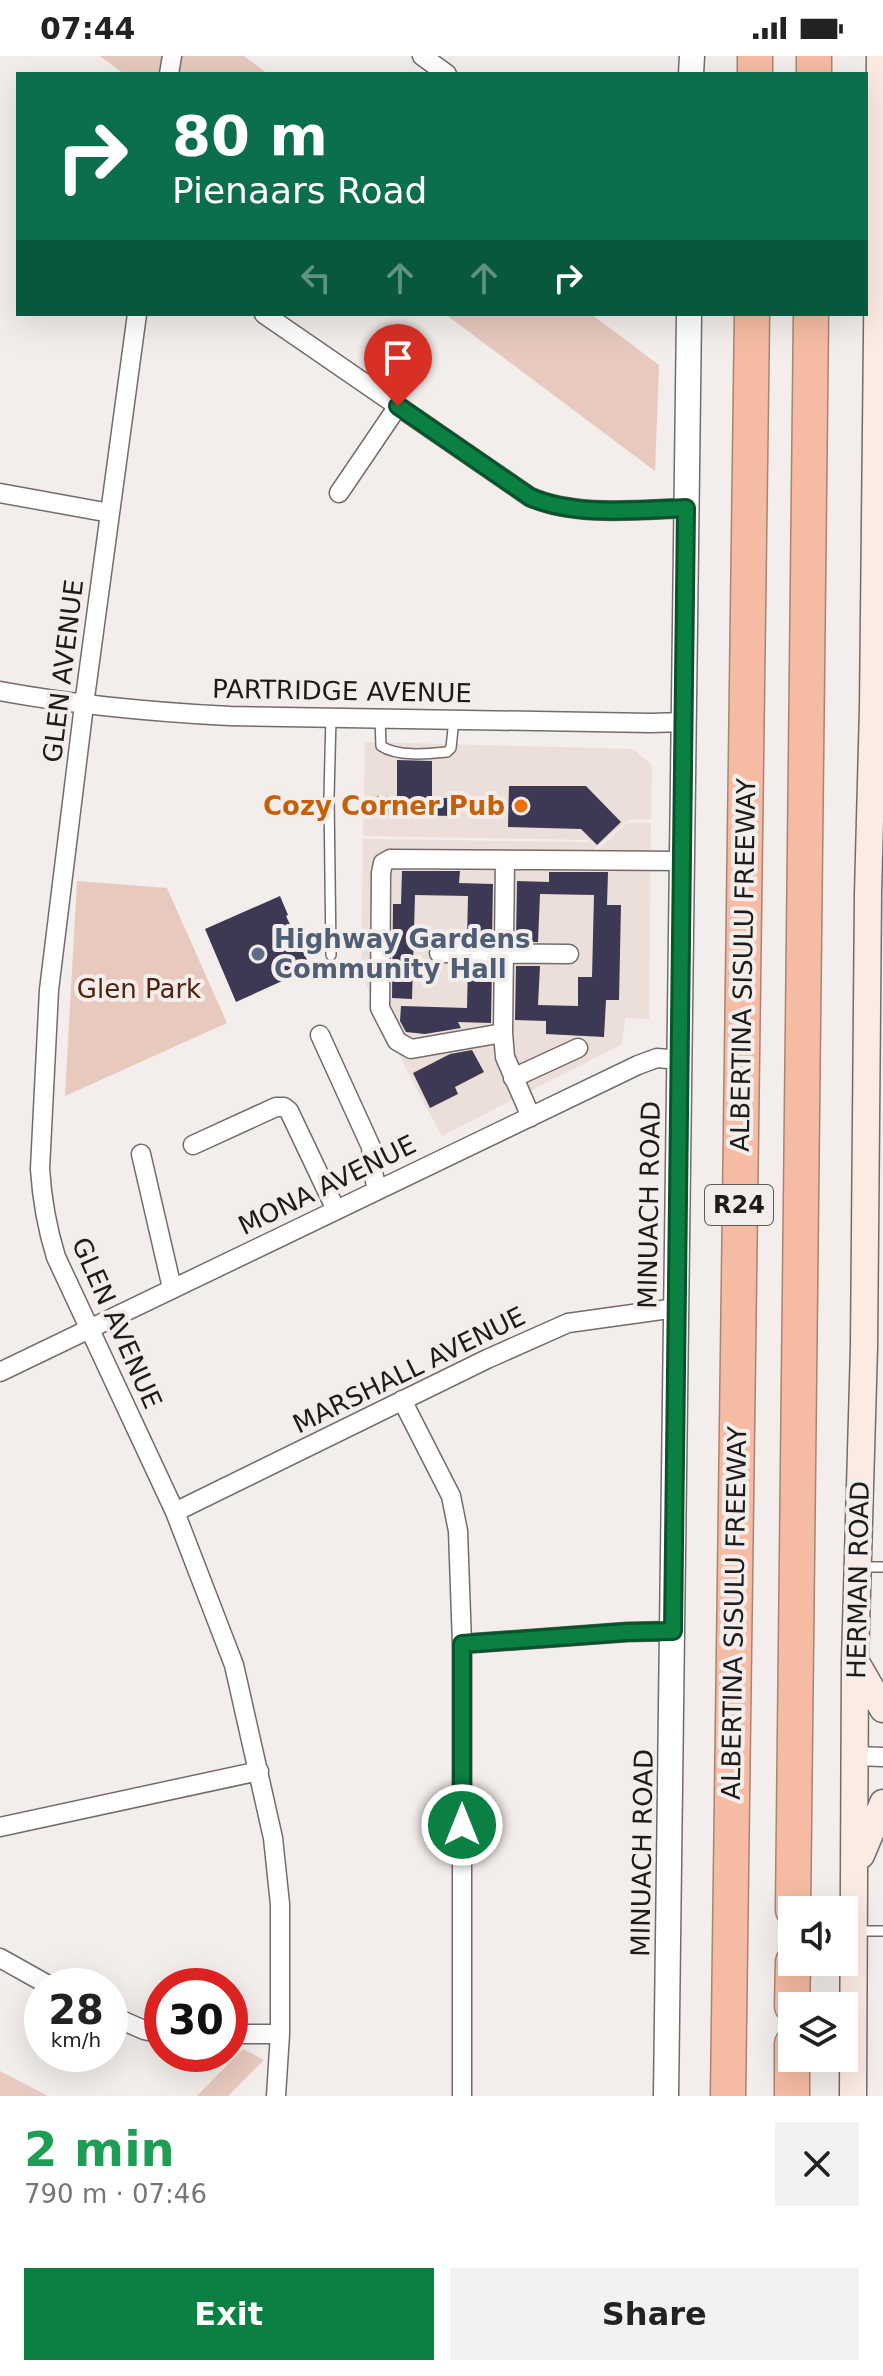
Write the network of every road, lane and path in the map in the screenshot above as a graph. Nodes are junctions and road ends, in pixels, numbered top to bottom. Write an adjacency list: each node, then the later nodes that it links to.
1 (422, 56): 3 (street)
2 (881, 58): 9 (main road, HERMAN ROAD)
3 (444, 72)
4 (137, 316): 14 (street, GLEN AVENUE)
5 (267, 316): 10 (street)
6 (689, 316): 13 (street, MINUACH ROAD)
7 (752, 316): 75 (highway, ALBERTINA SISULU FREEWAY / R24)
8 (811, 316): 62 (highway, R24)
9 (880, 399): 15 (main road, HERMAN ROAD)
10 (398, 406): 12 (street); 13 (street)
11 (0, 493): 14 (street)
12 (339, 493)
13 (686, 508): 23 (street, MINUACH ROAD)
14 (110, 513): 18 (street, GLEN AVENUE)
15 (873, 614): 16 (main road); 19 (main road, HERMAN ROAD)
16 (883, 640)
17 (0, 691): 18 (street, PARTRIDGE AVENUE)
18 (84, 705): 20 (street, PARTRIDGE AVENUE); 47 (street, GLEN AVENUE)
19 (878, 708): 25 (main road, HERMAN ROAD)
20 (331, 717): 21 (street, PARTRIDGE AVENUE); 32 (lane)
21 (380, 718): 22 (street, PARTRIDGE AVENUE); 22 (lane)
22 (454, 719): 23 (street, PARTRIDGE AVENUE)
23 (684, 722): 27 (street, MINUACH ROAD)
24 (883, 776): 25 (main road)
25 (871, 803): 28 (main road, HERMAN ROAD)
26 (505, 860): 27 (street); 30 (street); 34 (street)
27 (682, 861): 38 (street, MINUACH ROAD)
28 (875, 894): 33 (main road, HERMAN ROAD)
29 (439, 953): 30 (street)
30 (504, 953): 31 (street); 34 (street)
31 (569, 954)
32 (331, 955)
33 (875, 1016): 37 (main road, HERMAN ROAD)
34 (503, 1033): 39 (street)
35 (320, 1035): 43 (street)
36 (578, 1048): 39 (street)
37 (875, 1050): 51 (main road, HERMAN ROAD)
38 (679, 1060): 40 (street, MONA AVENUE); 46 (street, MINUACH ROAD)
39 (513, 1078): 40 (street)
40 (531, 1117): 43 (street, MONA AVENUE)
41 (193, 1145): 44 (street)
42 (141, 1154): 45 (street)
43 (377, 1190): 44 (street, MONA AVENUE)
44 (336, 1210): 45 (street, MONA AVENUE)
45 (172, 1288): 47 (street, MONA AVENUE)
46 (676, 1308): 49 (street, MARSHALL AVENUE); 52 (street, MINUACH ROAD)
47 (88, 1328): 48 (street, MONA AVENUE); 50 (street, GLEN AVENUE)
48 (0, 1372)
49 (402, 1400): 50 (street, MARSHALL AVENUE); 53 (street)
50 (175, 1512): 58 (street, GLEN AVENUE)
51 (870, 1567): 54 (main road, HERMAN ROAD)
52 (673, 1631): 53 (street); 74 (street, MINUACH ROAD)
53 (462, 1644): 73 (street)
54 (855, 1661): 55 (main road); 56 (main road, HERMAN ROAD)
55 (883, 1709)
56 (855, 1756): 57 (street); 61 (main road, HERMAN ROAD)
57 (883, 1757)
58 (259, 1771): 60 (street); 70 (street, GLEN AVENUE)
59 (883, 1803): 61 (main road)
60 (0, 1827)
61 (854, 1876): 63 (main road, HERMAN ROAD)
62 (793, 1896)
63 (854, 1896)
64 (858, 1931): 65 (lane)
65 (883, 1931)
66 (0, 1958): 67 (street)
67 (24, 1971)
68 (854, 1976): 77 (main road, HERMAN ROAD)
69 (248, 2034): 70 (street)
70 (280, 2034): 72 (street, GLEN AVENUE)
71 (792, 2072): 76 (highway)
72 (276, 2096)
73 (462, 2096)
74 (666, 2096)
75 (728, 2096)
76 (792, 2096)
77 (853, 2096)

